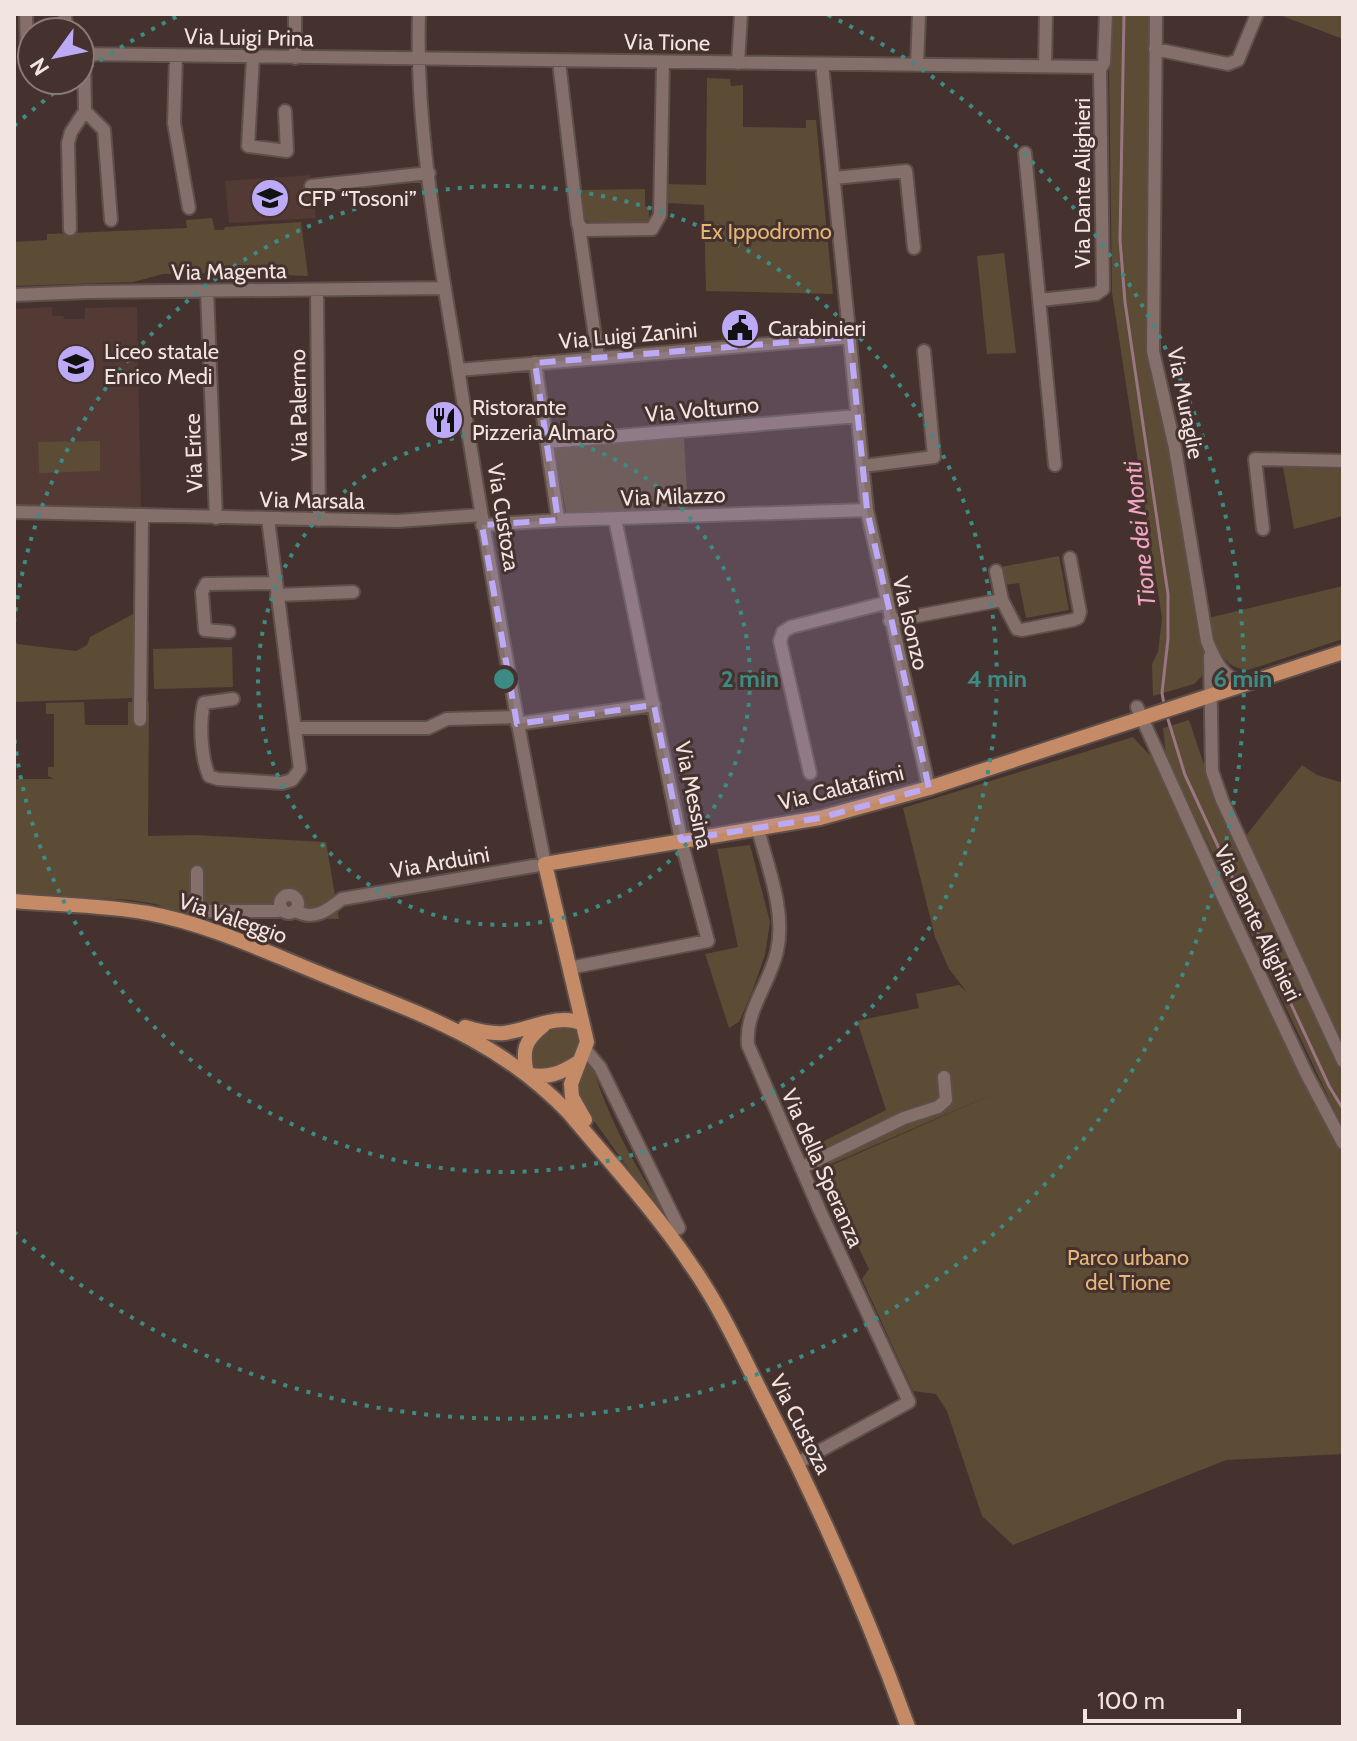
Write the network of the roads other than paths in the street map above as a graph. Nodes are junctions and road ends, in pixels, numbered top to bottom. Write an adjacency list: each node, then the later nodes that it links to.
1 (295, 14): 13 (street)
2 (419, 14): 14 (street, Via Custoza)
3 (741, 14): 17 (street)
4 (919, 14): 19 (street)
5 (1046, 14): 20 (street)
6 (1106, 14): 21 (street, Via Dante Alighieri)
7 (1156, 14): 9 (street, Via Muraglie)
8 (1257, 14): 9 (street)
9 (1155, 49): 67 (street, Via Muraglie)
10 (96, 54): 11 (street, Via Luigi Prina)
11 (176, 56): 12 (street, Via Luigi Prina); 29 (street)
12 (253, 57): 13 (street, Via Luigi Prina); 24 (street)
13 (295, 58): 14 (street, Via Luigi Prina)
14 (417, 60): 15 (street, Via Tione); 26 (street, Via Custoza)
15 (559, 62): 16 (street, Via Tione); 31 (street)
16 (663, 62): 17 (street, Via Tione); 31 (street)
17 (738, 63): 18 (street, Via Tione)
18 (822, 64): 19 (street, Via Tione); 27 (street, Via Isonzo)
19 (917, 65): 20 (street, Via Tione)
20 (1045, 66): 21 (street, Via Tione)
21 (1100, 69): 38 (street, Via Dante Alighieri)
22 (84, 96): 23 (street)
23 (85, 111): 30 (street); 32 (street)
24 (285, 111)
25 (1025, 153): 38 (street, Via Dante Alighieri)
26 (429, 173): 28 (street); 34 (street, Via Custoza)
27 (834, 178): 33 (street); 39 (street, Via Isonzo)
28 (311, 186)
29 (189, 208)
30 (111, 220)
31 (579, 227): 41 (street)
32 (70, 229)
33 (914, 248)
34 (444, 288): 35 (street, Via Magenta); 43 (street, Via Custoza)
35 (317, 290): 36 (street, Via Magenta); 55 (street, Via Palermo)
36 (207, 291): 37 (street, Via Magenta); 52 (street, Via Erice)
37 (14, 295)
38 (1040, 300): 47 (street, Via Dante Alighieri)
39 (850, 337): 41 (street, Via Luigi Zanini); 44 (street, Via Isonzo)
40 (924, 351): 48 (street)
41 (598, 357): 42 (street, Via Luigi Zanini)
42 (535, 363): 43 (street, Via Luigi Zanini); 45 (street)
43 (458, 370): 56 (street, Via Custoza)
44 (858, 416): 45 (street, Via Volturno); 48 (street, Via Isonzo)
45 (548, 442): 57 (street)
46 (1343, 461): 58 (street)
47 (1055, 465)
48 (863, 466): 49 (street, Via Isonzo)
49 (867, 510): 54 (street, Via Milazzo); 64 (street, Via Isonzo)
50 (14, 512): 51 (street, Via Marsala)
51 (142, 515): 52 (street, Via Marsala); 74 (street)
52 (216, 518): 53 (street, Via Marsala)
53 (268, 519): 55 (street, Via Marsala); 61 (street)
54 (615, 519): 57 (street, Via Milazzo); 72 (street, Via Messina)
55 (319, 520): 56 (street, Via Marsala)
56 (481, 520): 57 (street, Via Milazzo); 75 (street, Via Custoza)
57 (558, 520)
58 (1263, 529)
59 (1070, 558): 63 (street)
60 (996, 571): 63 (street)
61 (276, 589): 62 (street); 66 (street); 76 (street)
62 (353, 592)
63 (1002, 600): 65 (street)
64 (885, 603): 65 (street, Via Isonzo); 77 (street)
65 (890, 621): 78 (street, Via Isonzo)
66 (229, 632)
67 (1207, 641): 69 (street, Via Muraglie); 70 (street)
68 (1343, 652): 69 (main road, Via Calatafimi)
69 (1245, 684): 70 (main road, Via Calatafimi)
70 (1211, 695): 73 (main road, Via Calatafimi); 89 (street)
71 (233, 699): 76 (street)
72 (654, 705): 75 (street); 80 (street, Via Messina)
73 (1138, 713): 78 (main road, Via Calatafimi); 93 (street, Via Dante Alighieri)
74 (140, 720)
75 (516, 721): 76 (street); 81 (street, Via Custoza)
76 (295, 728)
77 (810, 773)
78 (929, 788): 79 (main road, Via Calatafimi)
79 (758, 829): 80 (main road, Via Calatafimi); 95 (street, Via della Speranza)
80 (681, 840): 81 (main road, Via Calatafimi); 84 (street, Via Messina)
81 (545, 864): 82 (street, Via Arduini); 84 (main road, Via Custoza)
82 (197, 872)
83 (14, 901): 85 (main road, Via Valeggio)
84 (570, 973): 86 (main road); 87 (main road, Via Custoza)
85 (428, 1016): 86 (main road); 91 (main road, Via Custoza)
86 (549, 1023): 87 (main road); 91 (main road)
87 (581, 1023): 88 (main road, Via Custoza)
88 (585, 1049): 90 (main road, Via Custoza); 96 (street, Via Custoza)
89 (1343, 1061)
90 (577, 1063): 91 (main road); 94 (main road, Via Custoza)
91 (527, 1074): 94 (main road, Via Custoza)
92 (944, 1077): 95 (street)
93 (1343, 1143)
94 (612, 1164): 98 (main road, Via Custoza)
95 (801, 1168): 97 (street, Via della Speranza)
96 (679, 1228)
97 (803, 1460)
98 (908, 1727)

